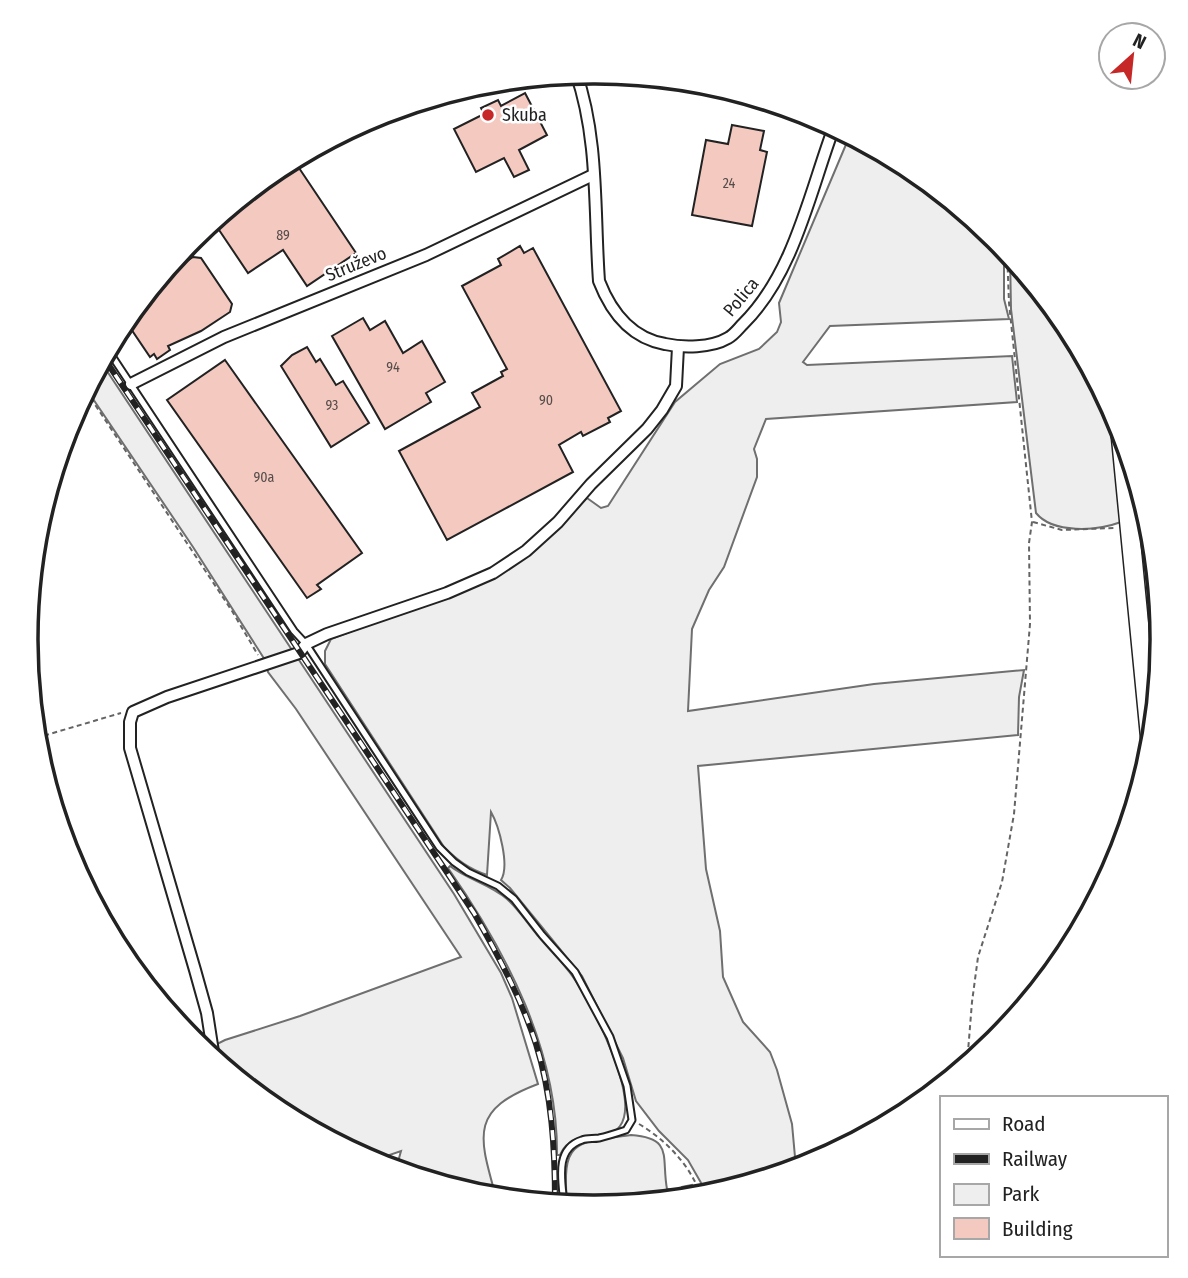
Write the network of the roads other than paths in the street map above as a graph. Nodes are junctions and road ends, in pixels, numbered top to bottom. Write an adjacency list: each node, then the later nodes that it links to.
1 (580, 84): 3 (street, Polica)
2 (830, 137): 4 (street, Polica)
3 (593, 175): 4 (street, Polica); 6 (street, Struževo)
4 (678, 347): 8 (street)
5 (114, 359): 6 (lane)
6 (131, 384): 8 (lane)
7 (1125, 477): 9 (main road)
8 (306, 644): 10 (street); 11 (lane)
9 (1146, 697)
10 (211, 1042)
11 (563, 1193)

